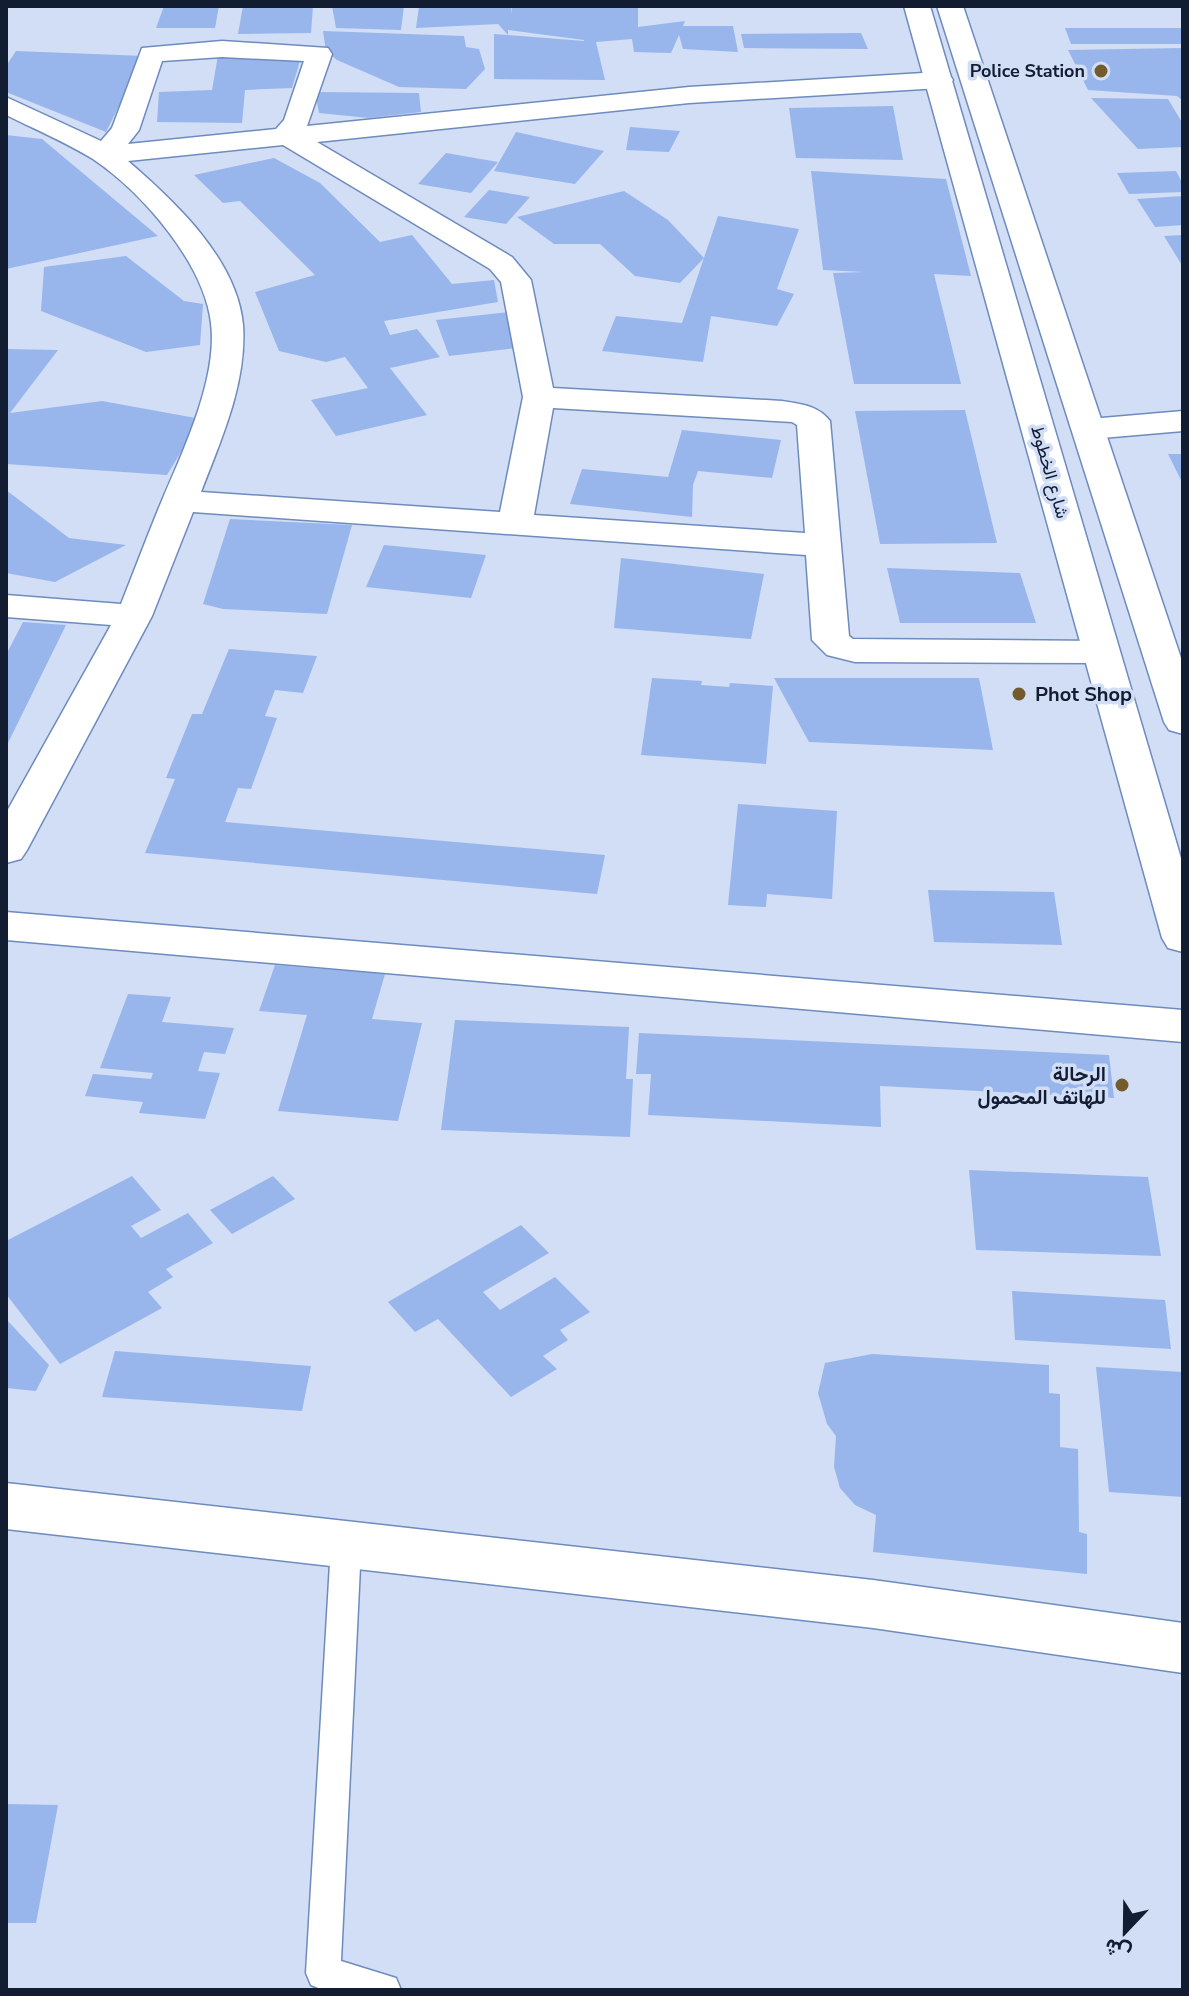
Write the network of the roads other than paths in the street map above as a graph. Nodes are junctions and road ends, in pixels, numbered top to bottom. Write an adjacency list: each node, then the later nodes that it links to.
1 (917, 6): 3 (street, شارع الخطوط)
2 (950, 6): 9 (street)
3 (940, 80): 5 (street); 15 (street, شارع الخطوط)
4 (6, 105): 6 (street)
5 (286, 135): 6 (street); 6 (street); 7 (street)
6 (105, 155): 10 (street)
7 (539, 397): 11 (street); 12 (street)
8 (1183, 421): 9 (street)
9 (1090, 429): 16 (street)
10 (178, 501): 11 (street); 14 (street)
11 (515, 523): 12 (street)
12 (822, 545): 15 (street)
13 (6, 606): 14 (street)
14 (134, 616): 18 (street)
15 (1101, 652): 20 (street, شارع الخطوط)
16 (1172, 653): 17 (street)
17 (1183, 722)
18 (6, 850)
19 (6, 926): 21 (street)
20 (1183, 938)
21 (1183, 1026)
22 (6, 1506): 23 (street)
23 (346, 1546): 24 (street); 25 (lane)
24 (1183, 1648)
25 (384, 1990)

